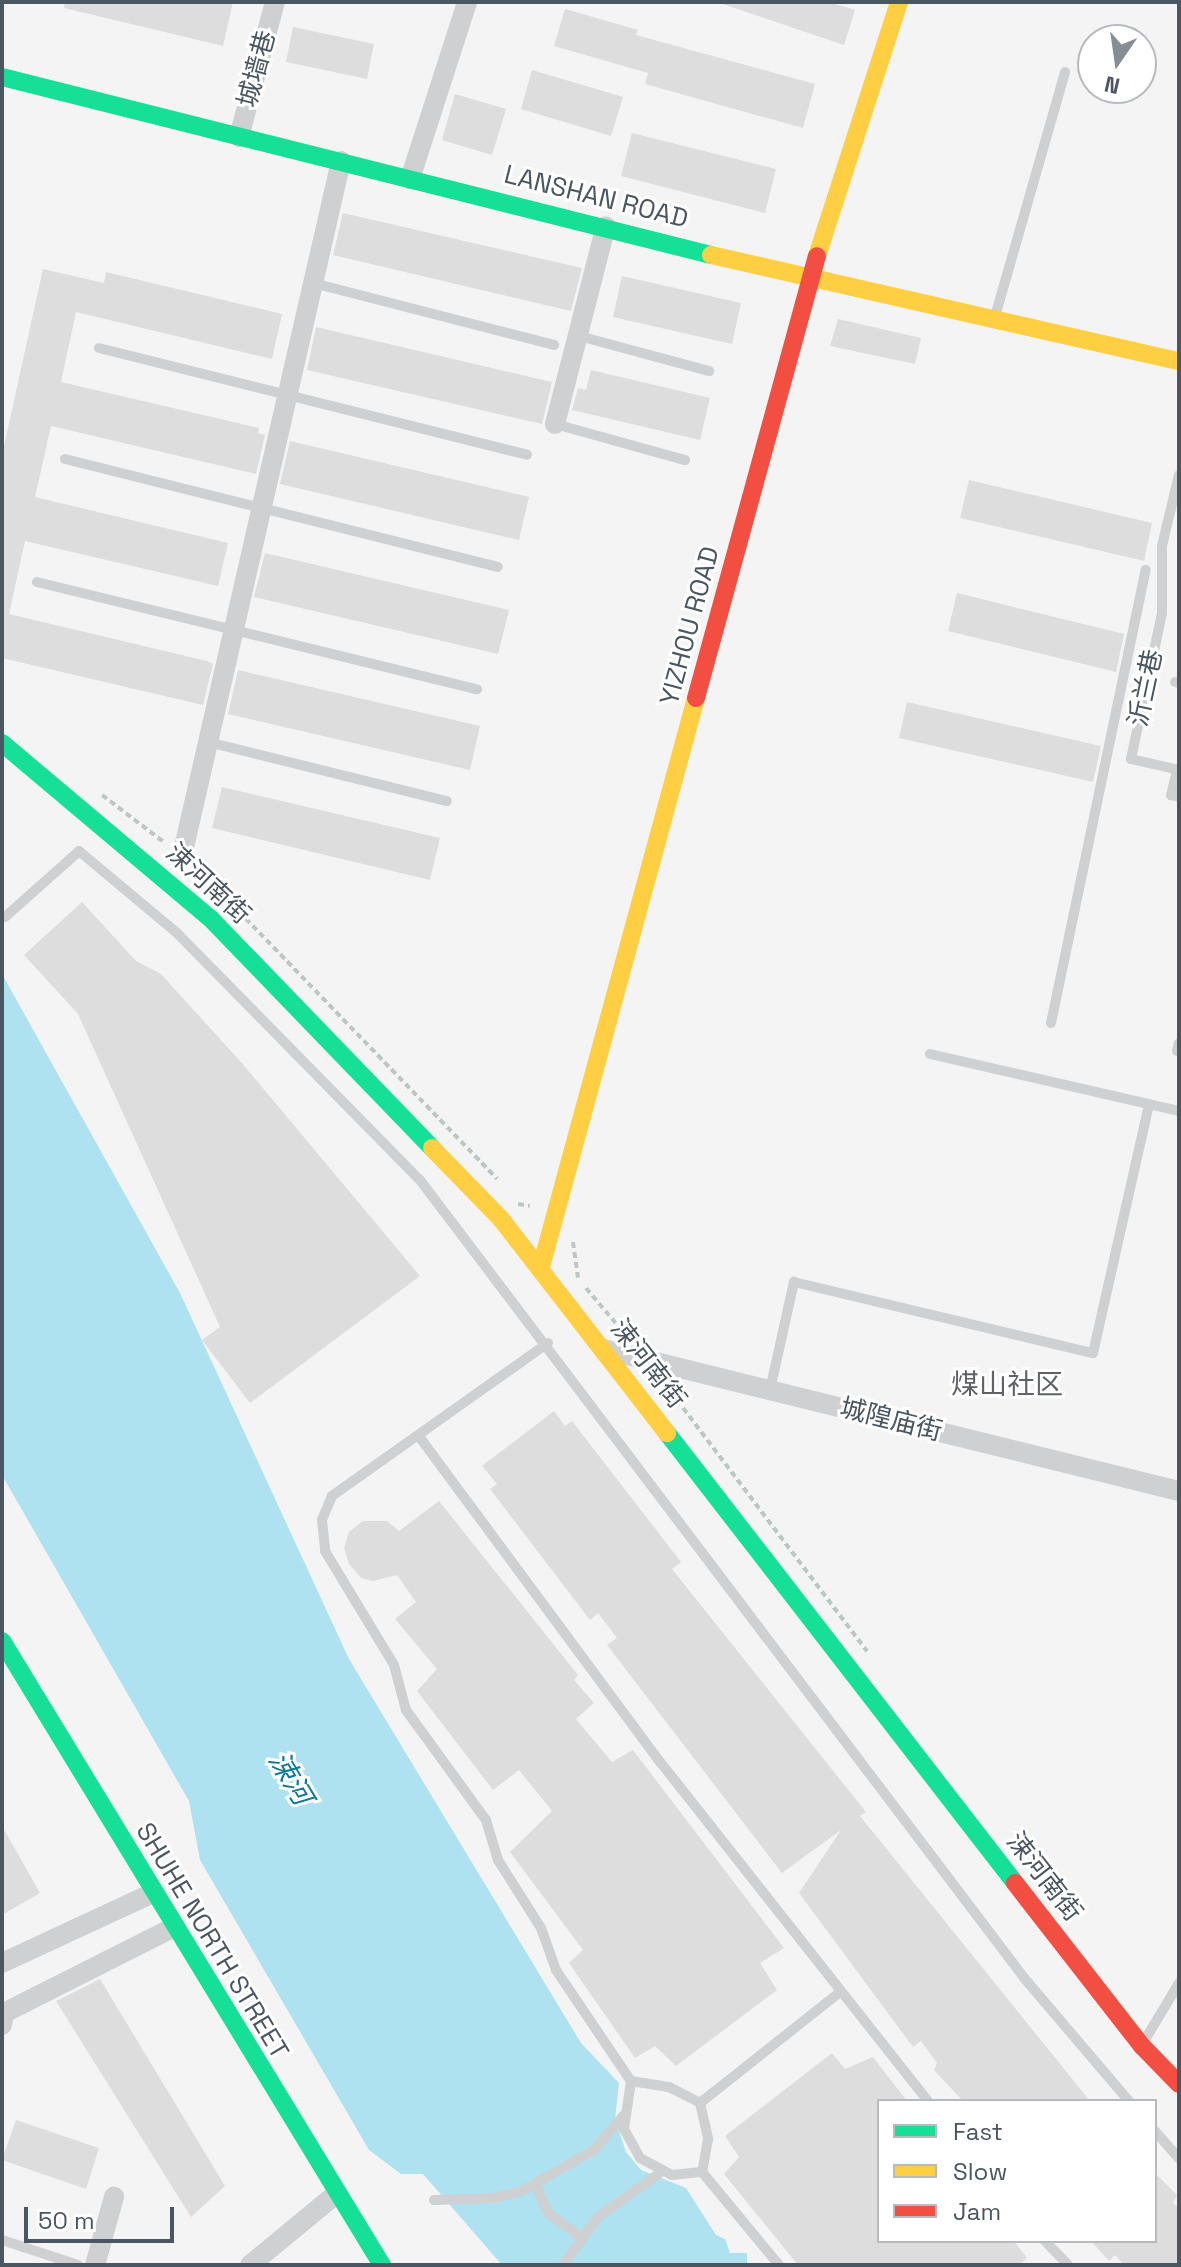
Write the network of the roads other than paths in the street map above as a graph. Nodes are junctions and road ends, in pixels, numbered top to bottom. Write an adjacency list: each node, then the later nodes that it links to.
1 (275, 2): 6 (street, 城墙巷)
2 (467, 2): 8 (street)
3 (899, 2): 10 (main road, YIZHOU ROAD)
4 (1065, 72): 12 (lane)
5 (2, 77): 6 (main road, LANSHAN ROAD)
6 (239, 137): 7 (main road, LANSHAN ROAD)
7 (341, 161): 8 (main road, LANSHAN ROAD); 11 (street)
8 (410, 179): 9 (main road, LANSHAN ROAD)
9 (606, 226): 10 (main road, LANSHAN ROAD); 13 (street)
10 (812, 280): 12 (main road, LANSHAN ROAD); 46 (main road, YIZHOU ROAD)
11 (313, 283): 14 (lane); 18 (street)
12 (994, 321): 16 (main road, LANSHAN ROAD)
13 (579, 336): 17 (lane); 19 (street)
14 (554, 345)
15 (99, 348): 18 (lane)
16 (1179, 361)
17 (709, 371)
18 (287, 396): 20 (lane); 24 (street)
19 (555, 424): 22 (lane)
20 (527, 455)
21 (65, 459): 24 (lane)
22 (685, 460)
23 (1179, 475): 31 (lane, 沂兰巷)
24 (261, 509): 25 (lane); 28 (street)
25 (498, 567)
26 (1146, 570): 30 (lane)
27 (37, 582): 28 (lane)
28 (233, 631): 29 (lane); 33 (street)
29 (477, 689)
30 (1117, 719): 31 (lane); 42 (lane)
31 (1138, 725): 36 (lane, 沂兰巷)
32 (2, 732): 41 (main road)
33 (208, 742): 38 (lane); 39 (street)
34 (2, 743): 41 (main road, 涑河南街)
35 (2, 760): 41 (main road)
36 (1178, 770): 37 (lane)
37 (1179, 797)
38 (447, 801)
39 (182, 856)
40 (5, 917): 47 (lane)
41 (211, 919): 46 (main road, 涑河南街)
42 (1051, 1023)
43 (930, 1054): 44 (lane)
44 (1149, 1104): 45 (lane); 49 (lane)
45 (1179, 1111)
46 (541, 1267): 48 (main road, 涑河南街)
47 (548, 1343): 50 (lane); 63 (lane)
48 (603, 1349): 49 (street, 城隍庙街); 59 (main road, 涑河南街)
49 (770, 1390): 51 (street, 城隍庙街)
50 (418, 1435): 57 (lane); 60 (lane)
51 (1179, 1491)
52 (2, 1641): 53 (main road, SHUHE NORTH STREET)
53 (153, 1893): 54 (main road, SHUHE NORTH STREET); 55 (street)
54 (174, 1927): 58 (street); 71 (main road, SHUHE NORTH STREET)
55 (2, 1963)
56 (1179, 1983): 59 (lane)
57 (840, 1992): 62 (lane); 64 (lane)
58 (2, 2025)
59 (1142, 2046): 61 (main road, 涑河南街)
60 (631, 2081): 64 (lane); 65 (lane)
61 (1179, 2084)
62 (926, 2099)
63 (1127, 2099)
64 (700, 2103): 69 (lane)
65 (624, 2115): 68 (lane); 70 (lane)
66 (1157, 2133): 67 (lane)
67 (1179, 2159)
68 (661, 2172): 69 (lane); 74 (lane)
69 (702, 2172): 82 (lane)
70 (536, 2184): 73 (lane); 74 (lane)
71 (335, 2195): 79 (street); 80 (main road, SHUHE NORTH STREET)
72 (114, 2197): 78 (street)
73 (434, 2200)
74 (580, 2236): 81 (lane)
75 (2, 2240): 77 (lane)
76 (1047, 2243): 83 (lane)
77 (78, 2265)
78 (95, 2265)
79 (250, 2265)
80 (382, 2265)
81 (563, 2265)
82 (779, 2265)
83 (1068, 2265)

